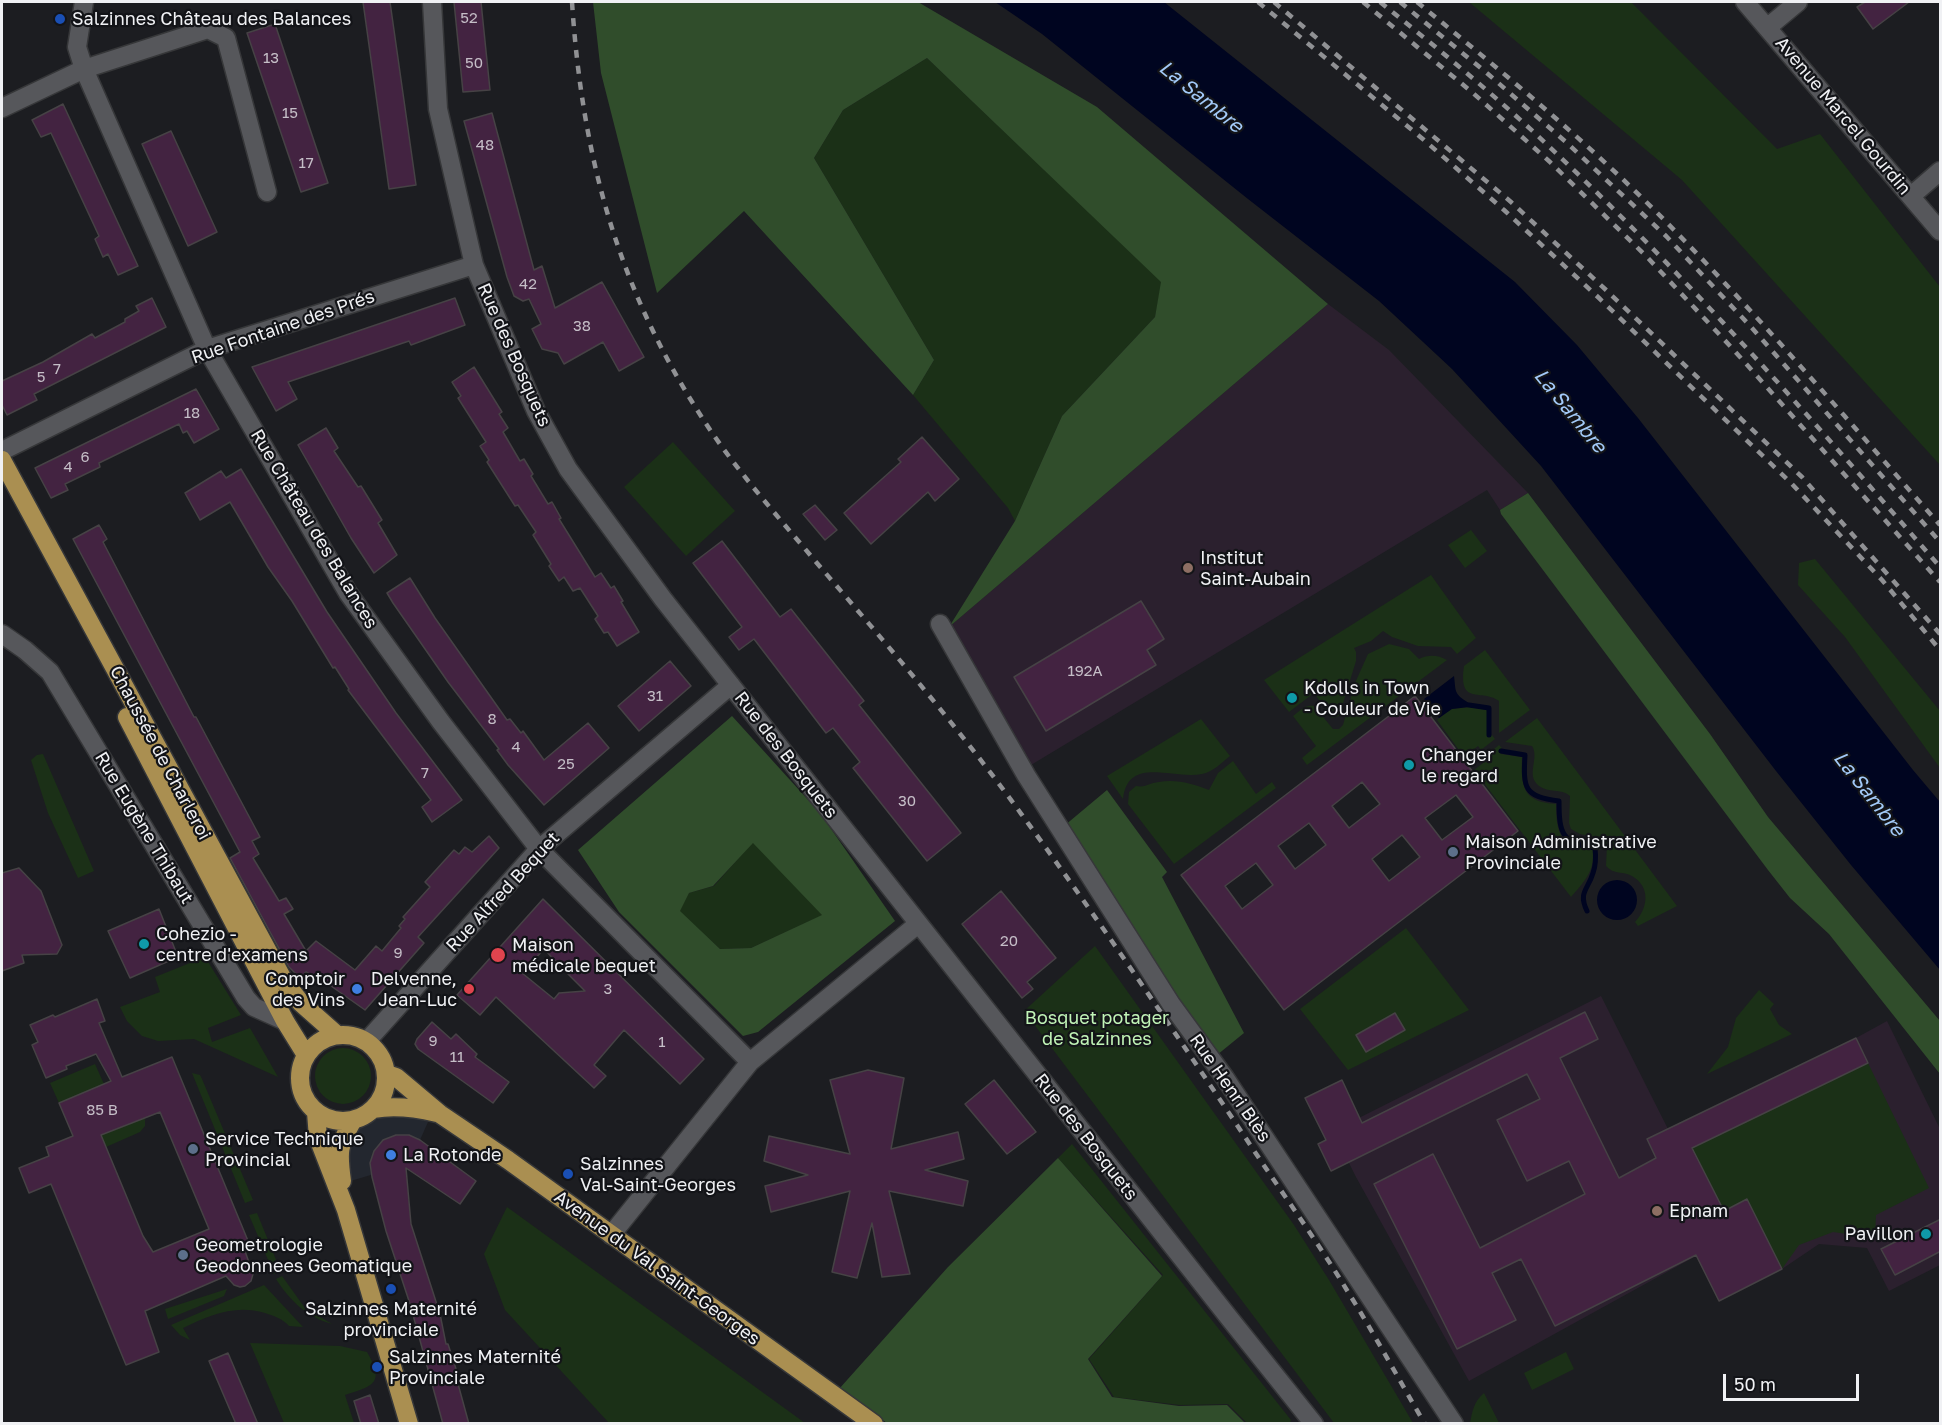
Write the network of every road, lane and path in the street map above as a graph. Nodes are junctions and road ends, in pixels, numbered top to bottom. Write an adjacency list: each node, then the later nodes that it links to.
1 (84, 2): 6 (street, Rue Château des Balances)
2 (432, 2): 12 (street, Rue des Bosquets)
3 (1745, 2): 5 (street, Avenue Marcel Gourdin)
4 (1798, 2): 5 (street)
5 (1768, 27): 10 (street, Avenue Marcel Gourdin)
6 (84, 69): 7 (street); 9 (street); 13 (street, Rue Château des Balances)
7 (2, 108)
8 (1941, 171): 10 (street)
9 (267, 192)
10 (1911, 196): 11 (street, Avenue Marcel Gourdin)
11 (1941, 231)
12 (474, 264): 13 (street, Rue Fontaine des Prés); 19 (street, Rue des Bosquets)
13 (207, 349): 14 (street, Rue Fontaine des Prés); 20 (street, Rue Château des Balances)
14 (2, 451)
15 (2, 460): 23 (main road, Chaussée de Charleroi)
16 (2, 483): 22 (main road, Chaussée de Charleroi)
17 (940, 624): 37 (street, Rue Henri Blès)
18 (2, 634): 22 (street, Rue Eugène Thibaut)
19 (731, 685): 20 (street, Rue Alfred Bequet); 21 (street, Rue des Bosquets)
20 (539, 849): 24 (street, Rue Alfred Bequet); 26 (street, Rue Château des Balances)
21 (918, 924): 26 (street); 36 (street, Rue des Bosquets)
22 (285, 1021): 25 (main road, Chaussée de Charleroi)
23 (336, 1034): 24 (main road); 25 (main road)
24 (367, 1041): 27 (main road)
25 (306, 1055): 29 (main road)
26 (750, 1062): 33 (street)
27 (387, 1074): 28 (main road); 30 (main road, Avenue du Val Saint-Georges)
28 (374, 1109): 30 (main road, Avenue du Val Saint-Georges); 31 (main road)
29 (316, 1112): 31 (main road); 32 (main road)
30 (440, 1114): 33 (main road, Avenue du Val Saint-Georges)
31 (353, 1120): 32 (main road)
32 (346, 1210): 34 (main road)
33 (611, 1235): 35 (main road, Avenue du Val Saint-Georges)
34 (409, 1424)
35 (874, 1424)
36 (1314, 1424)
37 (1454, 1424)

